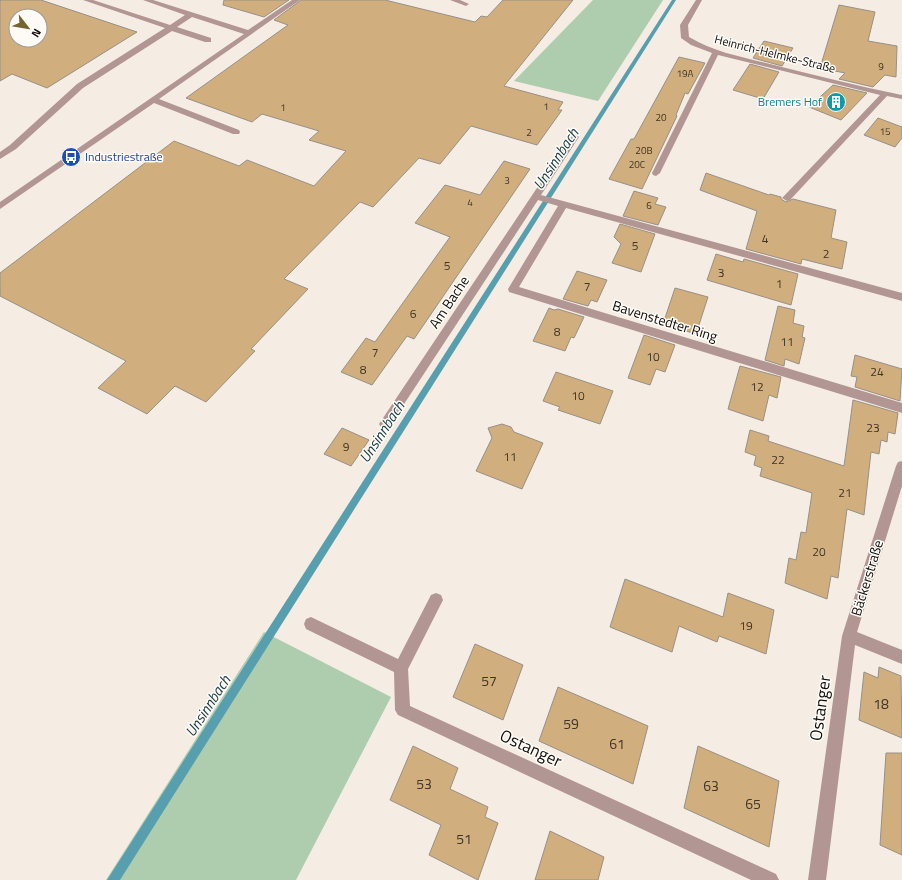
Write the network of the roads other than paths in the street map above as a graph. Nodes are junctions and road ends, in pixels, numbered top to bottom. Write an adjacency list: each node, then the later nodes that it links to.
1 (86, 0): 8 (street)
2 (146, 0): 7 (street)
3 (297, 0): 9 (street)
4 (452, 0): 6 (street)
5 (699, 0): 11 (street, Heinrich-Helmke-Straße)
6 (466, 4)
7 (191, 14): 8 (street); 9 (street)
8 (171, 28): 10 (street); 18 (street)
9 (249, 33): 14 (street)
10 (208, 40)
11 (716, 52): 12 (street, Heinrich-Helmke-Straße); 20 (street)
12 (885, 94): 13 (street, Heinrich-Helmke-Straße); 22 (street)
13 (902, 97)
14 (153, 100): 15 (street); 24 (street)
15 (236, 132)
16 (575, 137): 21 (street, Am Bache)
17 (0, 142): 18 (street)
18 (13, 147): 19 (street)
19 (0, 156)
20 (656, 173)
21 (538, 198): 23 (street); 27 (street, Am Bache)
22 (787, 198)
23 (558, 203): 25 (street); 26 (street, Bavenstedter Ring)
24 (0, 206)
25 (902, 297)
26 (902, 408)
27 (385, 424)
28 (902, 466): 31 (street, Bäckerstraße)
29 (436, 600): 33 (street)
30 (310, 624): 33 (street)
31 (849, 636): 32 (street); 35 (street, Ostanger)
32 (902, 657)
33 (401, 668): 34 (street, Ostanger)
34 (770, 880)
35 (817, 880)

